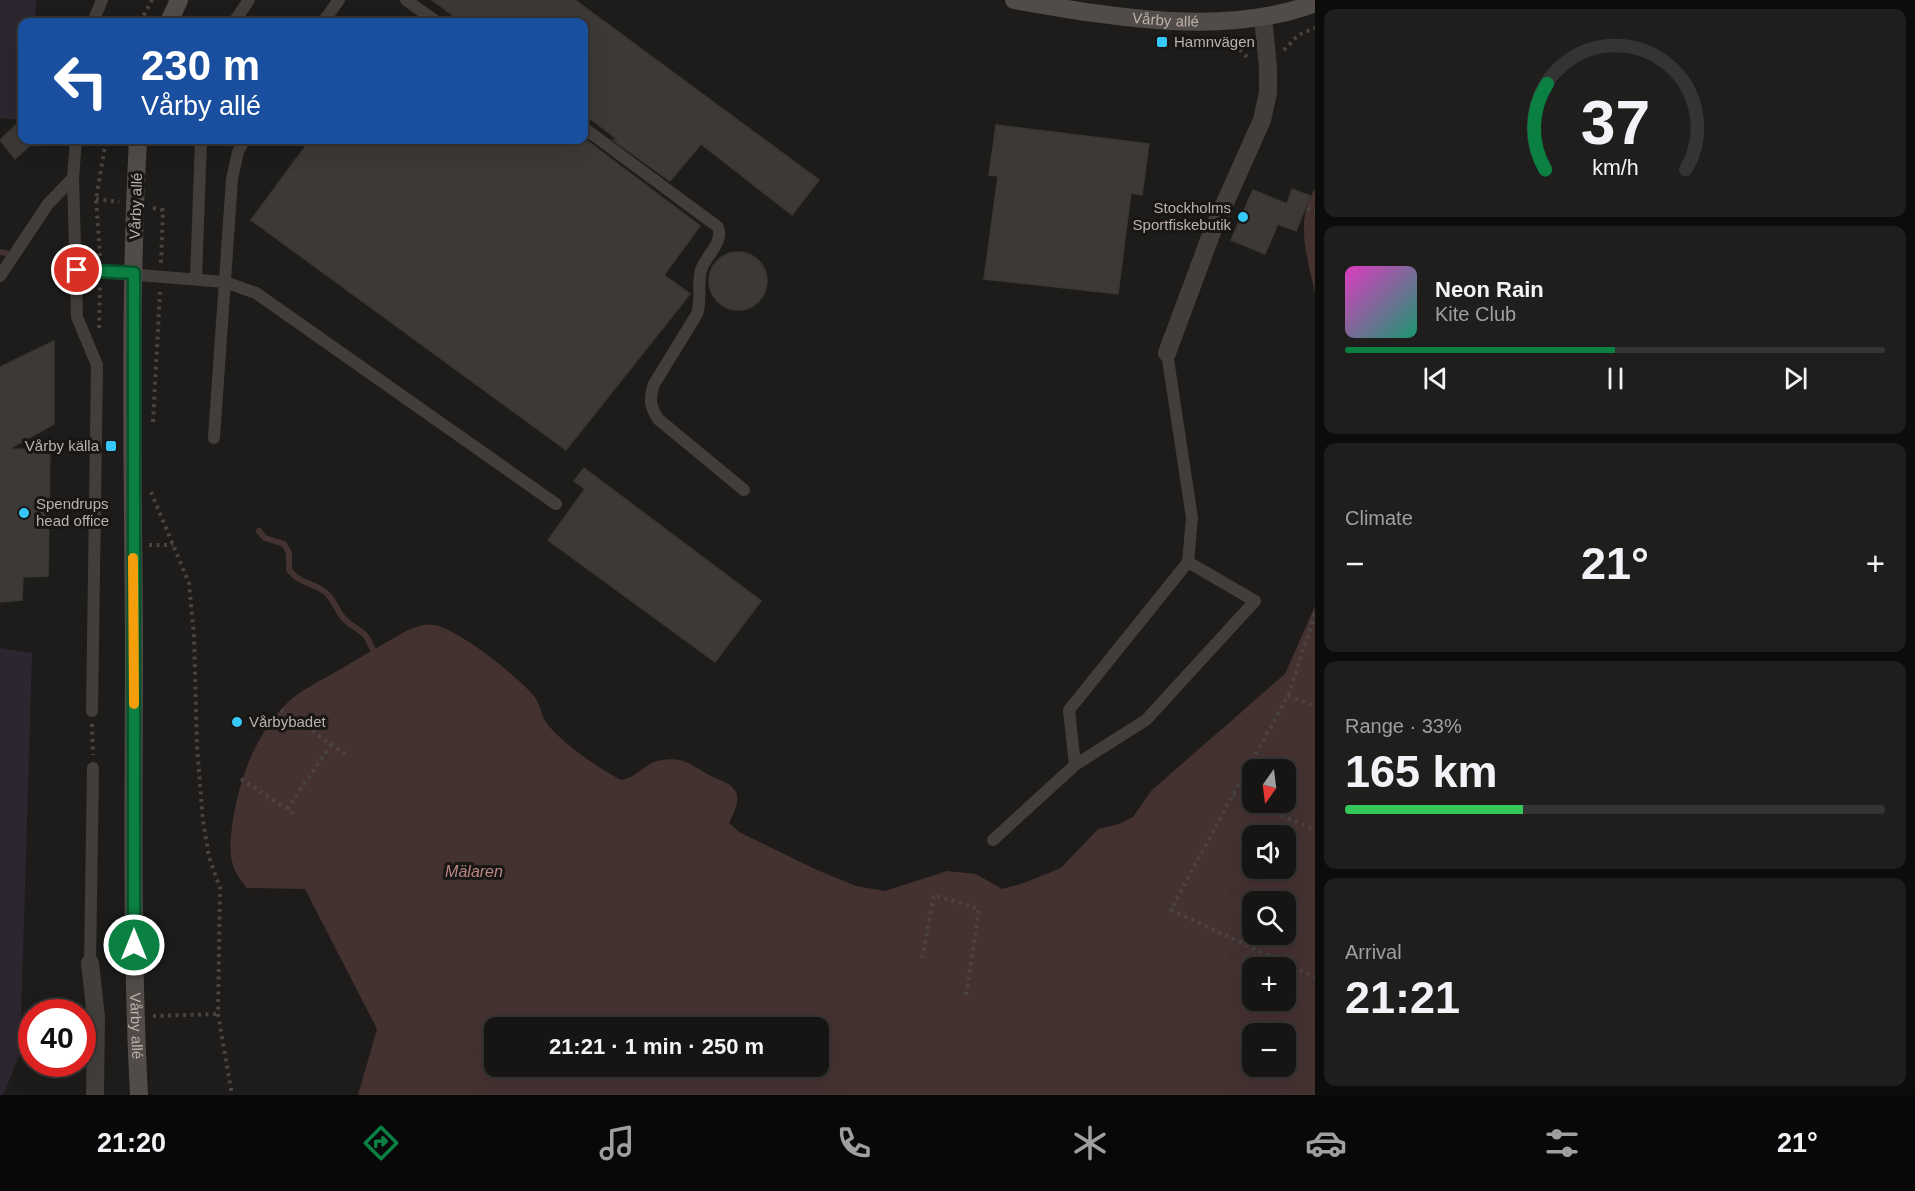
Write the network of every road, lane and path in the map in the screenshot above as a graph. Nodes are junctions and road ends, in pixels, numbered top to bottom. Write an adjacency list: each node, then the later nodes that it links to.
1 (102, 0): 9 (lane)
2 (152, 0): 10 (path)
3 (179, 0): 11 (street)
4 (249, 0): 12 (lane)
5 (339, 0): 13 (lane)
6 (406, 0): 14 (lane)
7 (1014, 0): 15 (street, Vårby allé)
8 (1315, 3): 15 (street, Vårby allé)
9 (95, 18)
10 (142, 18)
11 (171, 18)
12 (237, 18)
13 (326, 18)
14 (431, 18)
15 (1263, 18): 35 (street)
16 (588, 131): 39 (lane)
17 (76, 144): 22 (lane)
18 (105, 144): 23 (path)
19 (138, 144): 24 (street, Vårby allé)
20 (201, 144): 32 (lane)
21 (242, 144): 33 (lane)
22 (73, 178): 27 (lane); 30 (lane)
23 (96, 199): 24 (path); 28 (path)
24 (135, 205): 29 (street, Vårby allé); 31 (path)
25 (1307, 209): 26 (path)
26 (1315, 211)
27 (77, 270): 28 (lane); 46 (lane)
28 (101, 271): 29 (lane); 34 (path)
29 (134, 273): 31 (lane); 62 (street, Vårby allé)
30 (0, 276)
31 (160, 276): 32 (lane); 36 (path)
32 (196, 279): 33 (lane)
33 (225, 282): 37 (lane); 40 (lane)
34 (99, 330)
35 (1167, 353): 41 (lane)
36 (152, 428)
37 (214, 438)
38 (149, 487): 61 (path)
39 (744, 490)
40 (556, 504)
41 (1188, 562): 49 (lane); 49 (lane)
42 (1315, 614): 43 (path)
43 (1288, 696): 44 (path); 52 (path)
44 (1315, 706)
45 (281, 710): 47 (path)
46 (92, 711): 50 (path)
47 (331, 745): 48 (path); 53 (path)
48 (347, 755)
49 (1075, 765): 56 (lane)
50 (93, 768): 58 (lane)
51 (241, 778): 53 (path)
52 (1233, 794): 55 (path); 59 (path)
53 (287, 809): 54 (path)
54 (293, 813)
55 (1315, 830)
56 (993, 840)
57 (922, 958): 60 (path)
58 (90, 963): 63 (street)
59 (1315, 977)
60 (966, 995)
61 (218, 1014): 62 (path); 65 (path)
62 (135, 1016): 64 (street, Vårby allé)
63 (95, 1095)
64 (139, 1095)
65 (232, 1095)

